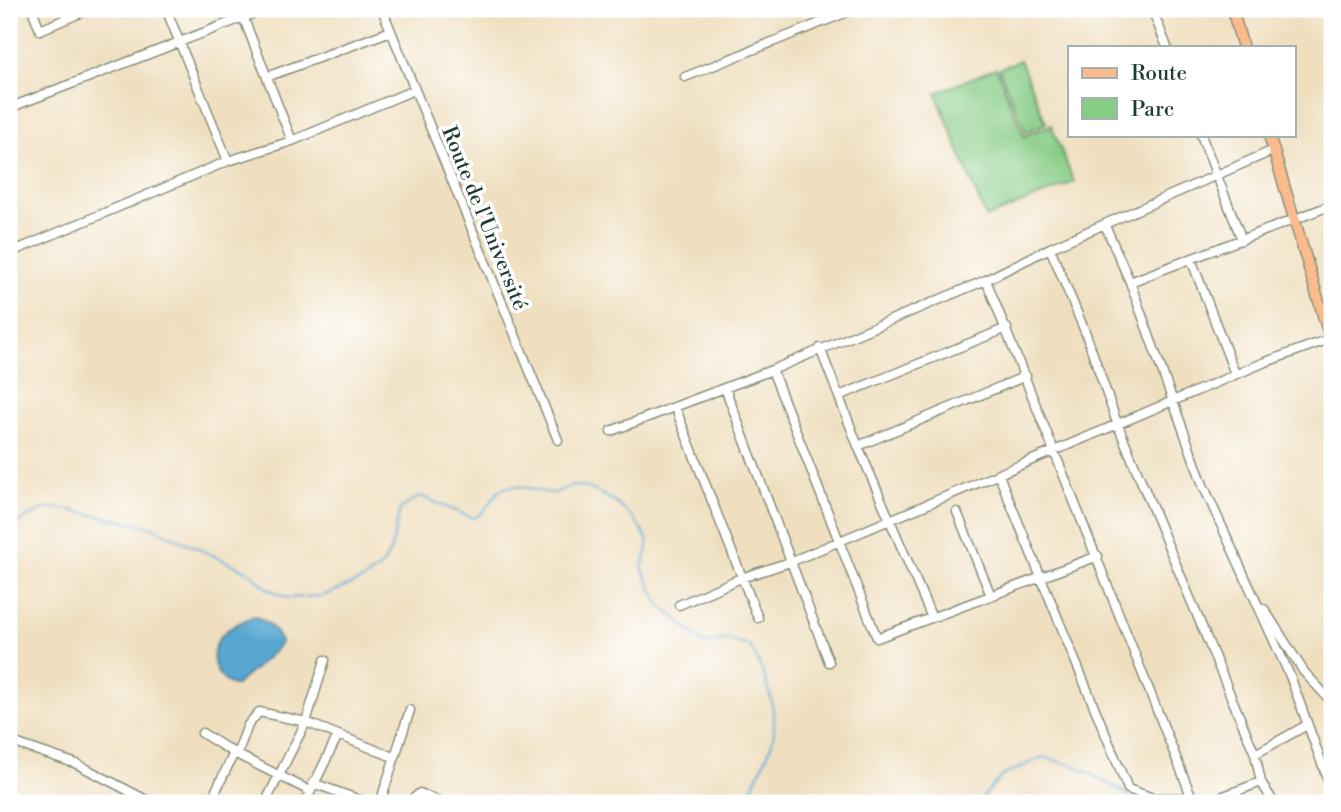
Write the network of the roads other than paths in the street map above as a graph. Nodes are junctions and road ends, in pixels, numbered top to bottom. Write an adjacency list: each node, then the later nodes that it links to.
1 (32, 9): 2 (street)
2 (90, 9)
3 (166, 9): 12 (street)
4 (240, 9): 10 (street)
5 (265, 9): 10 (street)
6 (382, 9): 11 (street, Route de l'Université)
7 (855, 9): 16 (street)
8 (1152, 9): 13 (street)
9 (1232, 9): 14 (main road)
10 (244, 18): 12 (street); 15 (street)
11 (390, 31): 15 (street); 17 (street, Route de l'Université)
12 (179, 44): 18 (street); 23 (street)
13 (1167, 46)
14 (1243, 46)
15 (269, 76): 21 (street)
16 (685, 77)
17 (414, 90): 21 (street); 46 (street, Route de l'Université)
18 (9, 108)
19 (1201, 136): 24 (street)
20 (1269, 136): 22 (main road)
21 (292, 141): 23 (street)
22 (1274, 150): 24 (street); 26 (main road)
23 (228, 161): 30 (street)
24 (1216, 174): 27 (street); 28 (street)
25 (1332, 205): 26 (street)
26 (1294, 219): 28 (street); 35 (main road)
27 (1105, 225): 29 (street); 33 (street)
28 (1242, 240): 31 (street)
29 (1050, 248): 32 (street); 44 (street)
30 (9, 253)
31 (1191, 258): 33 (street); 38 (street)
32 (986, 280): 34 (street); 36 (street)
33 (1130, 282): 42 (street)
34 (1007, 328): 39 (street); 41 (street)
35 (1332, 341): 38 (street)
36 (820, 348): 37 (street); 41 (street)
37 (772, 370): 40 (street); 52 (street)
38 (1235, 374): 42 (street)
39 (1026, 376): 47 (street); 48 (street)
40 (725, 388): 43 (street); 54 (street)
41 (839, 396): 47 (street)
42 (1172, 402): 44 (street); 57 (street)
43 (675, 407): 45 (street); 55 (street)
44 (1117, 423): 48 (street); 72 (street)
45 (611, 431)
46 (558, 440)
47 (858, 446): 51 (street)
48 (1054, 448): 49 (street); 53 (street)
49 (998, 473): 51 (street); 56 (street)
50 (957, 513): 58 (street)
51 (888, 518): 52 (street); 61 (street)
52 (839, 541): 54 (street); 61 (street)
53 (1098, 556): 56 (street); 88 (street)
54 (790, 562): 55 (street); 63 (street)
55 (741, 578): 59 (street); 60 (street)
56 (1040, 578): 58 (street); 78 (street)
57 (1248, 585): 64 (street); 67 (street)
58 (991, 596): 61 (street)
59 (678, 605)
60 (758, 618)
61 (932, 618)
62 (325, 660): 66 (street)
63 (829, 662)
64 (1332, 702)
65 (410, 710): 73 (street)
66 (306, 722): 69 (street); 71 (street); 74 (street)
67 (1307, 725): 72 (street); 77 (street)
68 (202, 733): 71 (street)
69 (337, 737): 73 (street); 76 (street)
70 (9, 741): 80 (street)
71 (235, 754): 74 (street); 79 (street)
72 (1255, 754): 75 (street)
73 (393, 757): 85 (street)
74 (280, 776): 76 (street); 82 (street)
75 (1261, 782): 89 (street); 90 (street)
76 (312, 787): 83 (street); 84 (street)
77 (1332, 791)
78 (1175, 800): 88 (street)
79 (211, 801): 81 (street)
80 (152, 803)
81 (226, 803)
82 (265, 803)
83 (305, 803)
84 (368, 803)
85 (380, 803)
86 (408, 803): 87 (street)
87 (441, 803)
88 (1193, 803)
89 (1205, 803)
90 (1274, 803)

